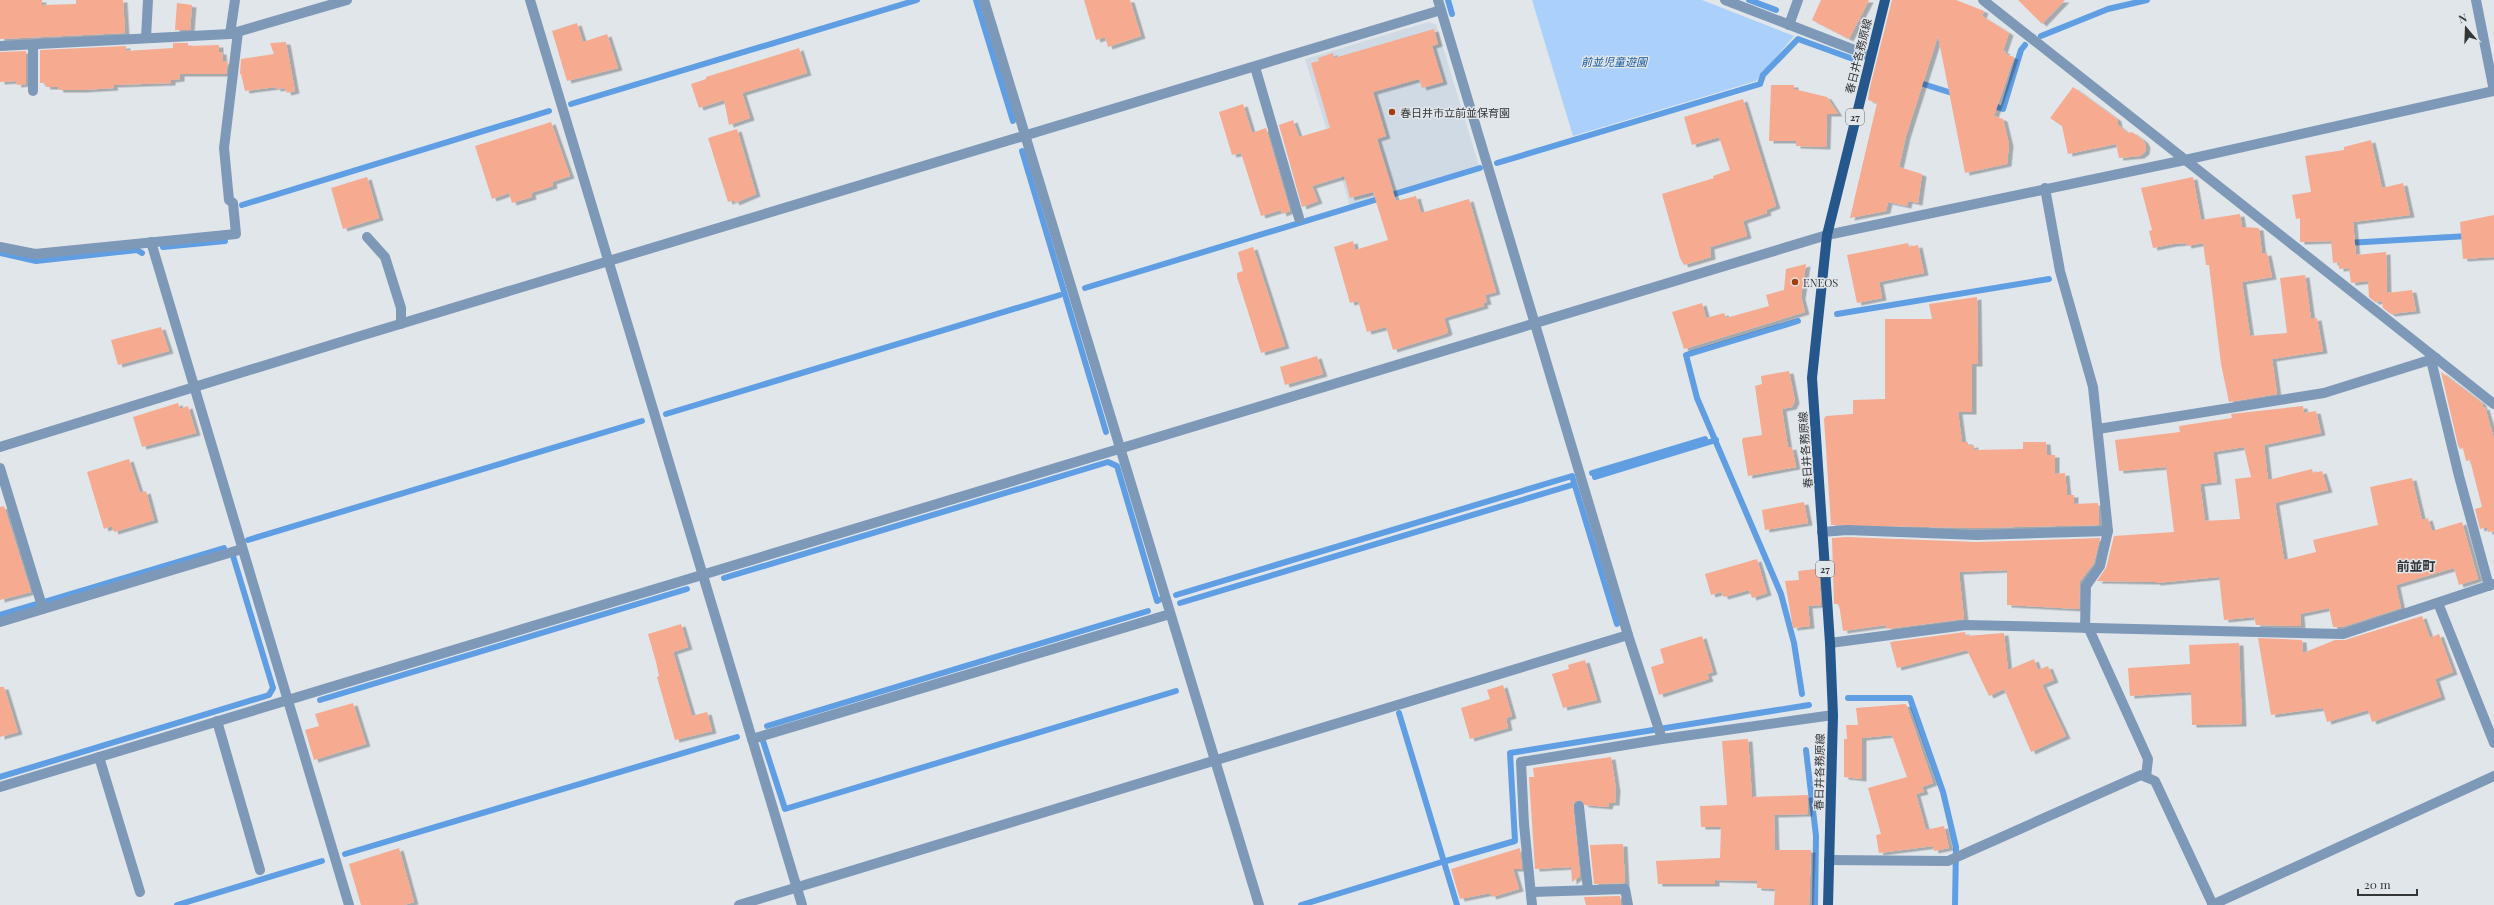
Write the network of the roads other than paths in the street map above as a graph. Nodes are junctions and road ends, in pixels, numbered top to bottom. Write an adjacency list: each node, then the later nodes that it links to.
1 (148, 0): 14 (street)
2 (235, 0): 13 (street)
3 (347, 0): 13 (street)
4 (530, 0): 29 (street)
5 (984, 0): 21 (street)
6 (1725, 0): 12 (street)
7 (1798, 0): 12 (street)
8 (1885, 0): 17 (main road, 春日井各務原線 / 27)
9 (1983, 0): 22 (street)
10 (2476, 0): 20 (street)
11 (1440, 5): 18 (street); 30 (street)
12 (1789, 25): 17 (street)
13 (234, 33): 14 (street); 27 (street)
14 (146, 38): 15 (street)
15 (33, 44): 16 (street); 19 (street)
16 (0, 46)
17 (1870, 56): 25 (main road, 春日井各務原線 / 27)
18 (1255, 67): 21 (street); 24 (street)
19 (34, 91)
20 (2494, 91): 22 (street)
21 (1026, 137): 29 (street); 37 (street)
22 (2185, 160): 23 (street); 32 (street)
23 (2045, 188): 25 (street); 35 (street)
24 (1299, 218)
25 (1827, 235): 30 (street); 40 (main road, 春日井各務原線 / 27)
26 (367, 237): 31 (street)
27 (151, 242): 28 (street); 33 (street)
28 (0, 247)
29 (608, 262): 31 (street); 42 (street)
30 (1536, 322): 37 (street); 49 (street)
31 (401, 324): 33 (street)
32 (2433, 359): 34 (street); 35 (street); 43 (street)
33 (194, 387): 36 (street); 41 (street)
34 (2494, 404)
35 (2098, 429): 39 (street)
36 (0, 447)
37 (1120, 449): 42 (street); 46 (street)
38 (1, 473): 45 (street)
39 (2108, 531): 40 (street); 48 (street)
40 (1822, 532): 50 (main road, 春日井各務原線 / 27)
41 (242, 549): 45 (street); 51 (street)
42 (702, 574): 51 (street); 54 (street)
43 (2492, 585): 44 (street)
44 (2438, 603): 48 (street); 56 (street)
45 (43, 609): 47 (street)
46 (1170, 614): 54 (street); 58 (street)
47 (0, 622)
48 (2087, 628): 50 (street); 60 (street)
49 (1628, 635): 55 (street); 58 (street)
50 (1830, 643): 52 (main road, 春日井各務原線 / 27)
51 (287, 700): 53 (street); 69 (street)
52 (1833, 715): 55 (street); 63 (main road, 春日井各務原線 / 27)
53 (217, 721): 57 (street); 64 (street)
54 (752, 739): 65 (street)
55 (1662, 739): 68 (street)
56 (2494, 743)
57 (99, 757): 61 (street); 67 (street)
58 (1215, 761): 65 (street); 72 (street)
59 (2494, 776): 76 (street)
60 (2146, 777): 63 (street); 76 (street)
61 (0, 787)
62 (1580, 806): 66 (street)
63 (1829, 860): 75 (main road, 春日井各務原線 / 27)
64 (260, 870)
65 (796, 888): 70 (street); 71 (street)
66 (1588, 890): 68 (street); 74 (street)
67 (140, 892)
68 (1532, 892): 73 (street)
69 (348, 905)
70 (738, 905)
71 (802, 905)
72 (1259, 905)
73 (1532, 905)
74 (1628, 905)
75 (1828, 905)
76 (2213, 905)

